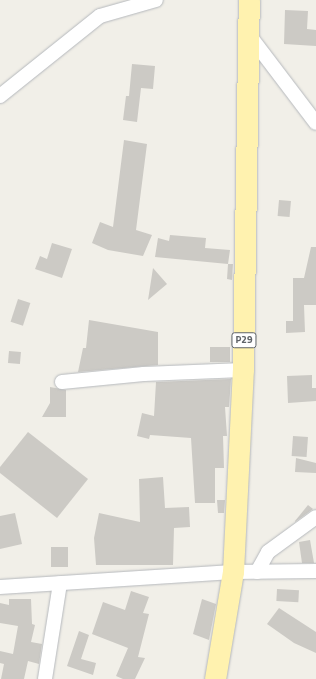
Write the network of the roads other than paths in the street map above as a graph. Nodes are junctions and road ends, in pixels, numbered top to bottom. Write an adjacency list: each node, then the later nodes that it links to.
1 (156, 0): 4 (street)
2 (249, 0): 3 (main road, P29)
3 (250, 36): 5 (street); 6 (main road, P29)
4 (0, 96)
5 (316, 124)
6 (243, 370): 7 (street); 10 (main road, P29)
7 (62, 382)
8 (316, 517): 11 (street)
9 (316, 571): 11 (street)
10 (233, 572): 11 (street); 12 (street); 15 (main road, P29)
11 (257, 572)
12 (60, 583): 13 (street); 14 (street)
13 (0, 587)
14 (45, 679)
15 (215, 679)

